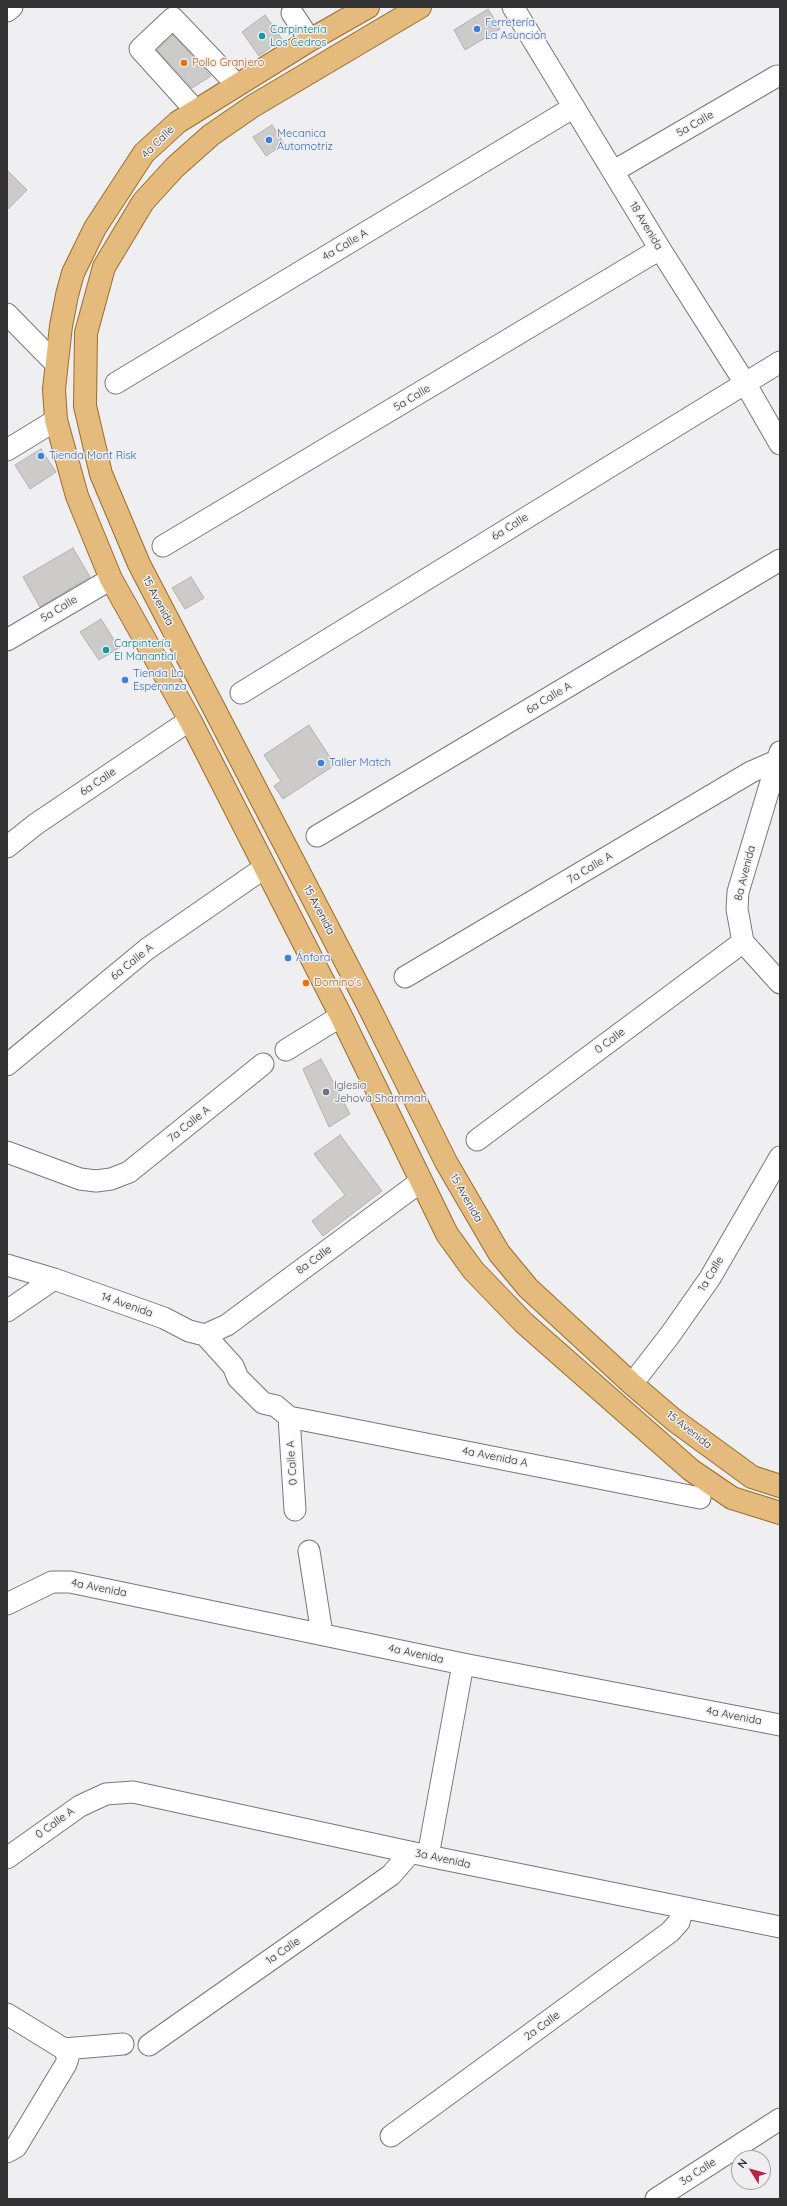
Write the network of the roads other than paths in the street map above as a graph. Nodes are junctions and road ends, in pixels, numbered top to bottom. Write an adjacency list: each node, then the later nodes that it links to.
1 (12, 7): 5 (street)
2 (368, 7): 7 (main road, 4a Calle)
3 (420, 7): 47 (main road, 15 Avenida)
4 (513, 7): 10 (street, 18 Avenida)
5 (7, 12)
6 (292, 13): 7 (street)
7 (310, 40): 9 (main road, 4a Calle)
8 (777, 76): 12 (street, 5a Calle)
9 (237, 85): 11 (main road, 4a Calle); 11 (street)
10 (574, 107): 12 (street, 18 Avenida); 17 (street, 4a Calle A)
11 (196, 111): 16 (main road, 4a Calle)
12 (614, 171): 13 (street, 18 Avenida)
13 (660, 249): 18 (street, 18 Avenida); 22 (street, 5a Calle)
14 (7, 314): 16 (street)
15 (780, 362): 18 (street, 6a Calle)
16 (56, 364): 19 (main road)
17 (116, 383)
18 (745, 383): 20 (street, 18 Avenida); 26 (street, 6a Calle)
19 (56, 420): 21 (street); 24 (main road)
20 (780, 444)
21 (7, 450)
22 (163, 546)
23 (780, 560): 29 (street, 6a Calle A)
24 (111, 579): 25 (street, 5a Calle); 27 (main road)
25 (7, 640)
26 (241, 693)
27 (190, 720): 30 (street, 6a Calle); 31 (main road)
28 (778, 756): 32 (street, 8a Avenida); 33 (street, 7a Calle A)
29 (317, 836)
30 (7, 847)
31 (264, 868): 35 (main road); 38 (street, 6a Calle A)
32 (743, 942): 34 (street); 39 (street, 0 Calle)
33 (405, 977)
34 (780, 983)
35 (341, 1016): 36 (street); 42 (main road)
36 (286, 1050)
37 (263, 1064): 40 (street, 7a Calle A)
38 (7, 1065)
39 (477, 1140)
40 (7, 1152)
41 (780, 1157): 47 (street, 1a Calle)
42 (420, 1182): 46 (street, 8a Calle); 52 (main road)
43 (7, 1265): 44 (street, 14 Avenida)
44 (54, 1279): 45 (street); 46 (street, 14 Avenida)
45 (7, 1311)
46 (206, 1335): 48 (street)
47 (632, 1384): 49 (main road, 15 Avenida)
48 (282, 1411): 50 (street, 4a Avenida A); 51 (street, 0 Calle A)
49 (780, 1486)
50 (700, 1498)
51 (295, 1510)
52 (780, 1513)
53 (309, 1551): 55 (street)
54 (7, 1604): 55 (street, 4a Avenida)
55 (322, 1634): 56 (street, 4a Avenida)
56 (463, 1664): 57 (street, 4a Avenida); 59 (street)
57 (780, 1725)
58 (106, 1794): 59 (street, 3a Avenida); 60 (street, 0 Calle A)
59 (419, 1854): 61 (street, 3a Avenida); 65 (street, 1a Calle)
60 (7, 1858)
61 (683, 1908): 62 (street, 3a Avenida); 68 (street, 2a Calle)
62 (780, 1927)
63 (7, 2014): 66 (street)
64 (123, 2044): 66 (street)
65 (149, 2045)
66 (64, 2049): 69 (street)
67 (780, 2119): 70 (street, 3a Calle)
68 (391, 2136)
69 (7, 2152)
70 (656, 2199)

